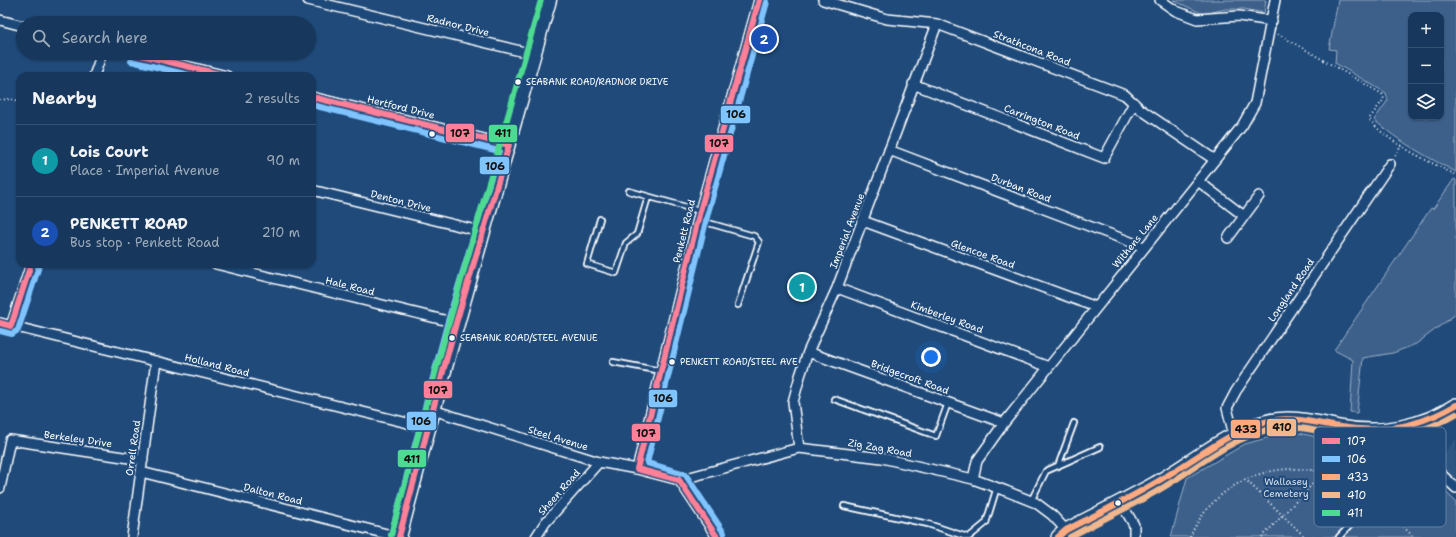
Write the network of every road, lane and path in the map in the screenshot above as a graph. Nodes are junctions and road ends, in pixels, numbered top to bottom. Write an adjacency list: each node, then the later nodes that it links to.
1 (308, 0): 11 (street, Radnor Drive)
2 (549, 0): 11 (main road)
3 (759, 0): 32 (street, Penkett Road)
4 (823, 0): 9 (street, Strathcona Road)
5 (1160, 0): 10 (street)
6 (1275, 0): 10 (street, Withens Lane)
7 (0, 20): 8 (street)
8 (16, 24)
9 (937, 24): 16 (street, Imperial Avenue); 20 (street, Strathcona Road)
10 (1271, 25): 22 (path); 24 (street, Withens Lane)
11 (533, 54): 21 (main road)
12 (100, 60): 14 (street)
13 (162, 60): 15 (street)
14 (95, 72)
15 (211, 72)
16 (913, 84): 20 (street, Carrington Road); 23 (street, Imperial Avenue)
17 (316, 98): 21 (street, Hertford Drive)
18 (0, 100): 19 (path)
19 (16, 101)
20 (1134, 103): 24 (street, Strathcona Road)
21 (509, 145): 36 (main road)
22 (1402, 145): 25 (path); 26 (path)
23 (889, 150): 35 (street, Imperial Avenue); 38 (street, Durban Road)
24 (1215, 160): 27 (street, Withens Lane)
25 (1390, 164): 63 (street, Longland Road)
26 (1456, 175)
27 (1198, 181): 33 (street); 38 (street, Withens Lane)
28 (316, 191): 36 (street, Denton Drive)
29 (629, 191): 30 (lane)
30 (648, 196): 32 (lane); 34 (lane)
31 (1259, 196): 33 (street)
32 (699, 216): 42 (lane); 51 (street, Penkett Road)
33 (1244, 216): 37 (street)
34 (600, 219)
35 (863, 221): 41 (street, Imperial Avenue); 43 (street, Glencoe Road)
36 (484, 232): 45 (main road)
37 (1228, 238)
38 (1144, 247): 43 (street, Withens Lane)
39 (30, 268): 46 (street)
40 (232, 268): 45 (street, Hale Road)
41 (837, 288): 47 (street, Imperial Avenue); 50 (street, Kimberley Road)
42 (738, 304)
43 (1096, 307): 50 (street, Withens Lane)
44 (0, 323): 46 (street, Holland Road)
45 (456, 323): 55 (main road)
46 (11, 326): 48 (street, Holland Road)
47 (808, 352): 53 (street, Bridgecroft Road); 64 (street, Imperial Avenue)
48 (156, 361): 62 (street, Holland Road); 66 (street, Orrell Road)
49 (613, 362): 51 (lane)
50 (1049, 367): 57 (street, Withens Lane)
51 (661, 371): 69 (street, Penkett Road)
52 (834, 399): 53 (lane)
53 (948, 403): 57 (street, Bridgecroft Road)
54 (1456, 405): 58 (main road)
55 (432, 410): 62 (main road); 67 (street, Steel Avenue)
56 (1074, 423): 68 (lane)
57 (1004, 424): 72 (street, Withens Lane)
58 (1412, 424): 60 (main road); 61 (street)
59 (1341, 427): 63 (main road)
60 (1397, 427)
61 (1413, 427)
62 (428, 428): 88 (main road)
63 (1234, 435): 81 (main road)
64 (800, 448): 72 (street, Zig Zag Road); 74 (street, Zig Zag Road)
65 (1100, 448): 68 (lane)
66 (143, 460): 70 (street, Orrell Road); 78 (street, Berkeley Drive)
67 (599, 462): 69 (street, Steel Avenue); 89 (street, Sheen Road)
68 (1058, 466): 80 (lane)
69 (637, 469): 74 (street, Steel Avenue)
70 (141, 472): 87 (street, Orrell Road); 88 (street, Dalton Road)
71 (1314, 472): 75 (path)
72 (973, 479): 77 (street, Zig Zag Road)
73 (1446, 479): 79 (street)
74 (679, 480): 90 (street)
75 (1245, 480): 83 (path); 93 (path)
76 (1314, 482): 83 (path)
77 (996, 487): 80 (street, Zig Zag Road); 91 (lane)
78 (0, 488)
79 (1456, 488)
80 (1031, 501): 86 (street, Zig Zag Road)
81 (1120, 501): 86 (main road); 92 (street)
82 (844, 506): 91 (lane)
83 (1282, 516): 94 (path); 95 (path)
84 (1348, 527): 96 (lane)
85 (1403, 527): 97 (path)
86 (1062, 534)
87 (132, 537)
88 (399, 537)
89 (536, 537)
90 (717, 537)
91 (968, 537)
92 (1134, 537)
93 (1191, 537)
94 (1262, 537)
95 (1305, 537)
96 (1339, 537)
97 (1414, 537)

